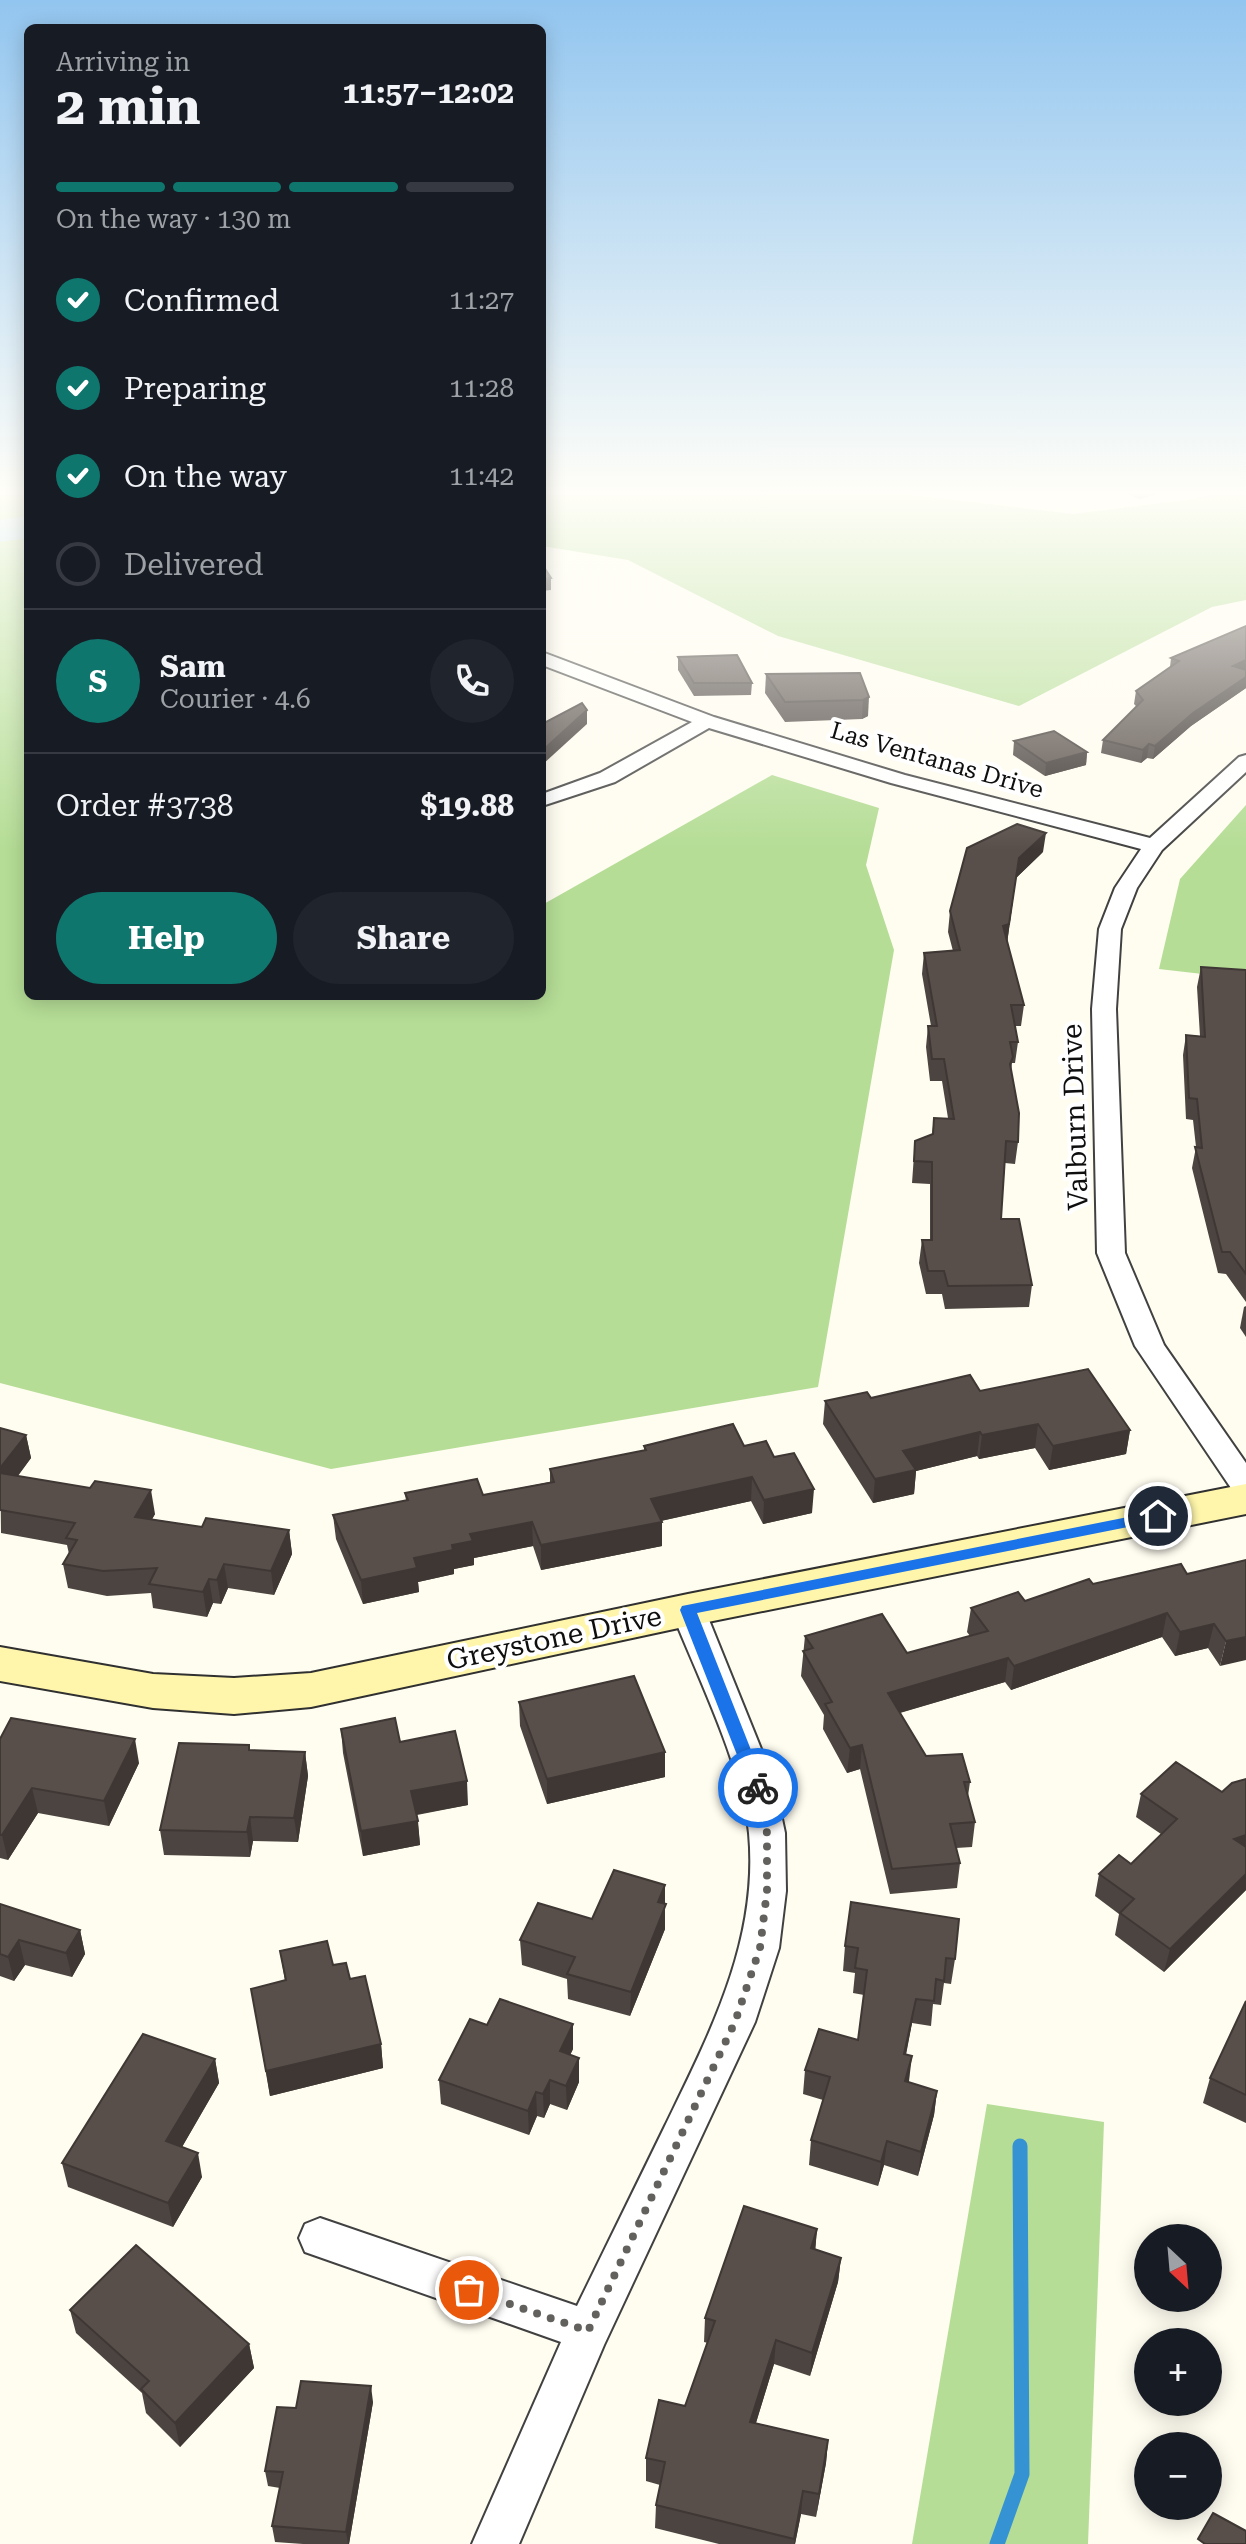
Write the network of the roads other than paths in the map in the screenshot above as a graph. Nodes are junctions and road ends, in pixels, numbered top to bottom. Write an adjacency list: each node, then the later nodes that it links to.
1 (546, 660): 2 (street, Las Ventanas Drive)
2 (707, 721): 4 (street); 5 (street, Las Ventanas Drive)
3 (1246, 761): 5 (street, Valburn Drive)
4 (546, 799)
5 (1154, 846): 6 (street, Valburn Drive)
6 (1246, 1486)
7 (1246, 1499): 8 (street, Greystone Drive)
8 (688, 1610): 9 (street, Greystone Drive); 11 (street)
9 (0, 1664)
10 (320, 2238): 11 (street)
11 (588, 2331): 12 (street)
12 (495, 2544)

